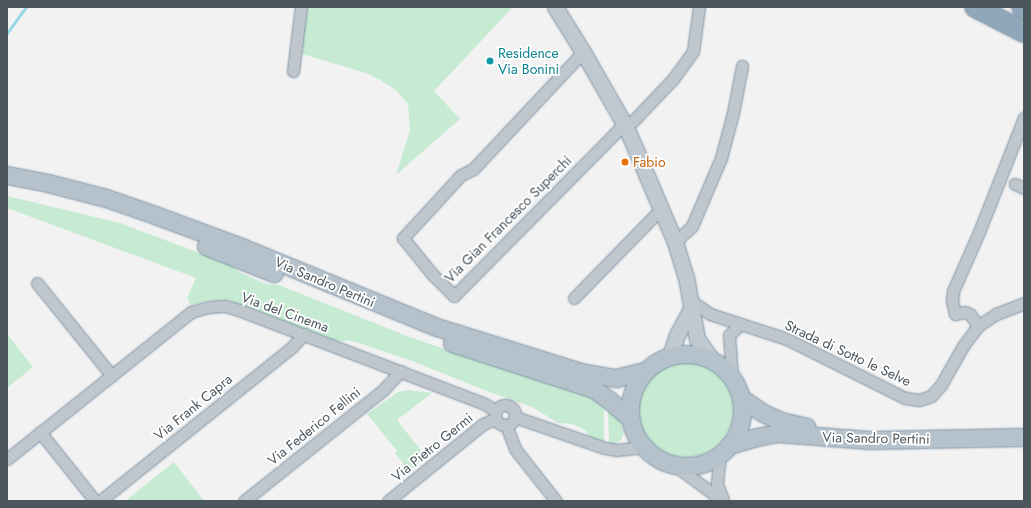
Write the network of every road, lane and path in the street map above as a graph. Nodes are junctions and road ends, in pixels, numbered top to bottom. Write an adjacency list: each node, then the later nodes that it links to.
1 (301, 7): 8 (street)
2 (554, 7): 6 (main road)
3 (699, 7): 10 (street)
4 (975, 7): 5 (highway)
5 (1024, 32)
6 (583, 52): 10 (main road); 10 (street, Via Gian Francesco Superchi)
7 (742, 66): 14 (street)
8 (293, 71)
9 (1024, 118): 20 (street)
10 (626, 127): 13 (main road)
11 (7, 175): 25 (main road, Via Sandro Pertini)
12 (7, 187): 31 (main road, Via Sandro Pertini)
13 (661, 209): 14 (main road); 16 (street)
14 (675, 242): 18 (main road)
15 (37, 283): 26 (street)
16 (574, 298)
17 (1024, 303): 20 (street, Strada di Sotto le Selve)
18 (690, 305): 19 (street, Strada di Sotto le Selve); 22 (main road); 23 (main road)
19 (740, 324): 20 (street, Strada di Sotto le Selve); 27 (street)
20 (978, 326)
21 (304, 334): 24 (street, Via del Cinema); 26 (street, Via del Cinema); 41 (street, Via Frank Capra)
22 (670, 356): 23 (main road); 25 (main road)
23 (712, 360): 27 (main road)
24 (401, 371): 29 (street, Via del Cinema); 42 (street, Via Federico Fellini)
25 (645, 371): 31 (main road)
26 (112, 376): 34 (street, Via del Cinema)
27 (732, 378): 28 (main road)
28 (741, 398): 33 (main road, Via Sandro Pertini); 37 (main road)
29 (496, 415): 30 (street); 32 (street, Via del Cinema); 43 (street, Via Pietro Germi)
30 (515, 416): 32 (street); 36 (street)
31 (630, 418): 36 (main road)
32 (506, 425): 44 (street)
33 (1024, 428)
34 (40, 432): 38 (street, Via del Cinema); 40 (street)
35 (1024, 437): 37 (main road, Via Sandro Pertini)
36 (644, 447): 39 (main road)
37 (725, 450): 39 (main road); 45 (street)
38 (7, 459)
39 (673, 464): 45 (street)
40 (95, 501)
41 (100, 501)
42 (244, 501)
43 (388, 501)
44 (556, 501)
45 (724, 501)

